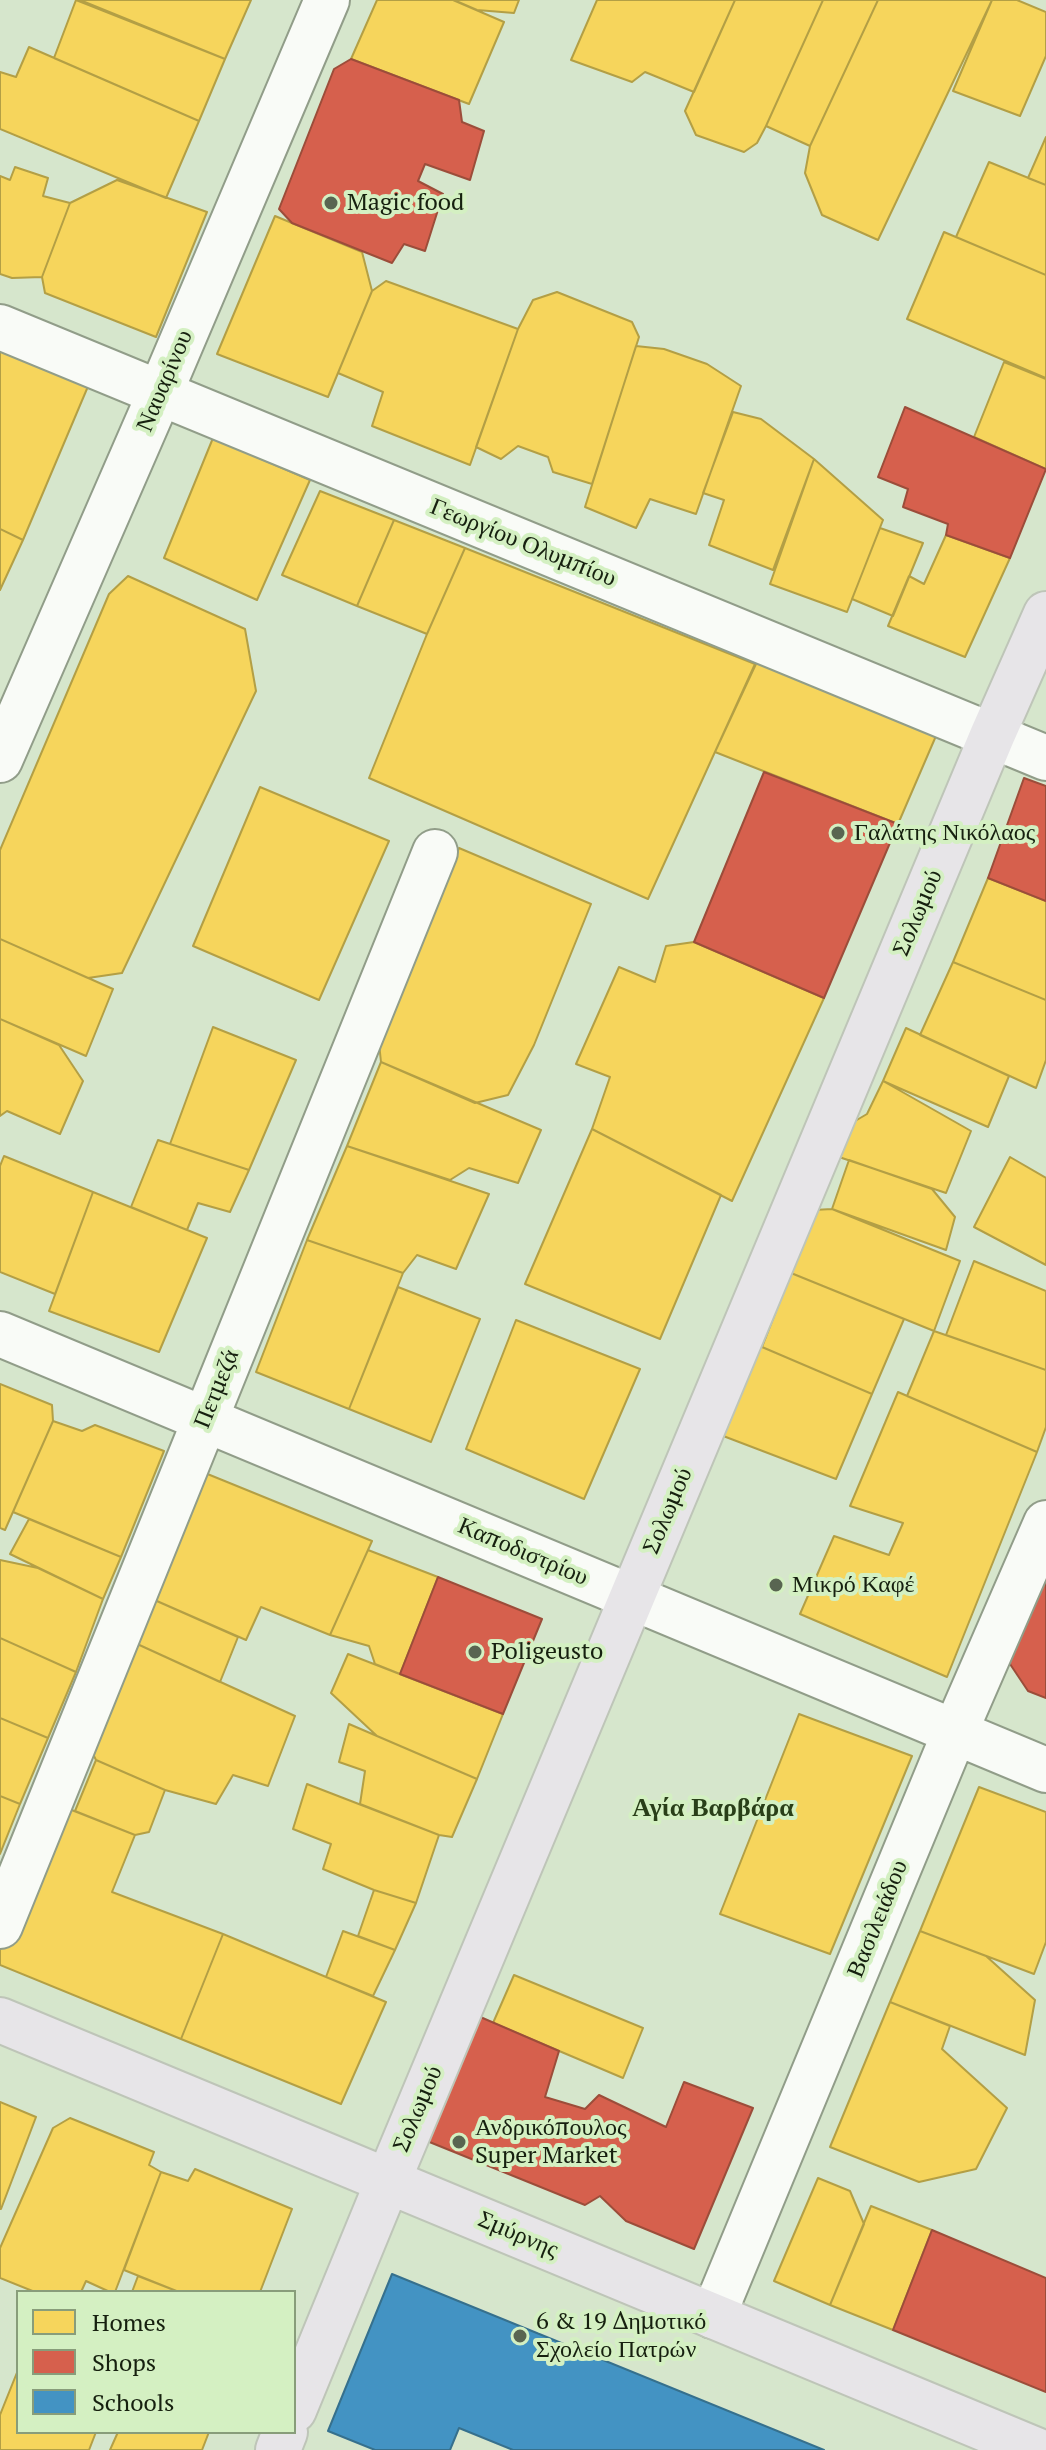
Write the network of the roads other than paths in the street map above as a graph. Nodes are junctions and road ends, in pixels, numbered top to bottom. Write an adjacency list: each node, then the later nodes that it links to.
1 (327, 0): 3 (street, Ναυαρίνου)
2 (0, 327): 3 (street, Γεωργίου Ολυμπίου)
3 (160, 393): 5 (street, Γεωργίου Ολυμπίου); 7 (street, Ναυαρίνου)
4 (1046, 614): 5 (main road, Σολωμού)
5 (992, 736): 6 (street, Γεωργίου Ολυμπίου); 12 (main road, Σολωμού)
6 (1046, 758)
7 (0, 760)
8 (435, 852): 10 (street, Πετμεζά)
9 (0, 1334): 10 (street, Καποδιστρίου)
10 (204, 1420): 12 (street, Καποδιστρίου); 15 (street, Πετμεζά)
11 (1046, 1523): 13 (street, Βασιλειάδου)
12 (632, 1597): 13 (street, Καποδιστρίου); 17 (main road, Σολωμού)
13 (955, 1732): 14 (street, Καποδιστρίου); 18 (street, Βασιλειάδου)
14 (1046, 1770)
15 (0, 1926)
16 (0, 2020): 17 (main road, Σμύρνης)
17 (388, 2181): 18 (main road, Σμύρνης); 19 (main road, Σολωμού)
18 (713, 2316): 20 (main road, Σμύρνης)
19 (296, 2405)
20 (1036, 2450)

